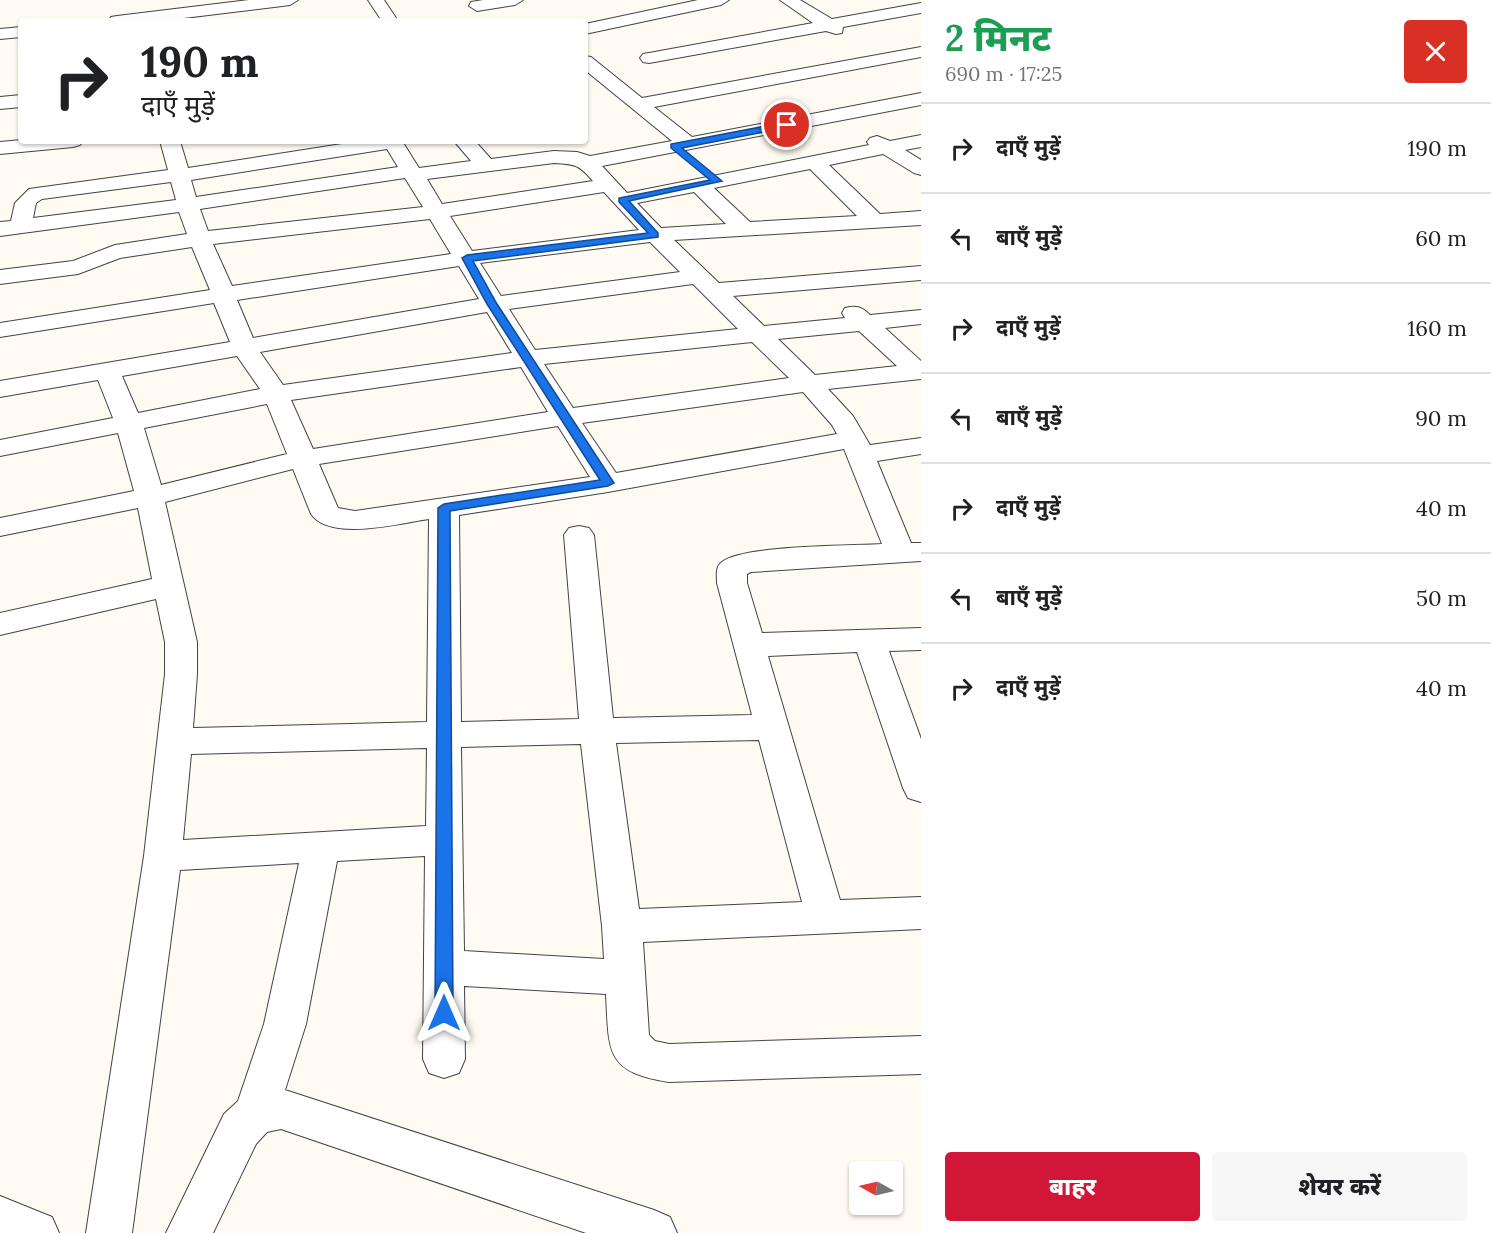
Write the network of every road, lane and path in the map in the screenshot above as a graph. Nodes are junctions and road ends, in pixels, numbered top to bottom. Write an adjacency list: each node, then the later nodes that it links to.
1 (289, 0): 10 (street)
2 (376, 0): 13 (street)
3 (515, 0): 6 (street)
4 (788, 0): 18 (street)
5 (867, 0): 11 (street)
6 (474, 3): 14 (street)
7 (670, 5): 8 (street); 16 (street)
8 (720, 5)
9 (921, 8): 11 (street)
10 (200, 11): 12 (street)
11 (892, 14): 15 (street); 18 (street)
12 (114, 18)
13 (388, 18)
14 (490, 18)
15 (911, 24)
16 (604, 25): 19 (street); 28 (street)
17 (749, 25): 22 (street)
18 (829, 25): 22 (street); 23 (street)
19 (588, 28)
20 (18, 32): 21 (street)
21 (0, 34)
22 (769, 36): 25 (street); 26 (street)
23 (849, 36)
24 (869, 47): 29 (street)
25 (787, 48)
26 (700, 49): 28 (street); 34 (street)
27 (921, 52): 29 (street)
28 (649, 58): 35 (street)
29 (888, 59): 32 (street); 33 (street)
30 (804, 60): 32 (street)
31 (588, 63): 39 (street)
32 (822, 71): 34 (street)
33 (913, 72)
34 (756, 84): 35 (street)
35 (699, 94): 39 (street)
36 (18, 101): 37 (street)
37 (0, 103)
38 (916, 103): 40 (street)
39 (639, 104): 53 (street)
40 (832, 116): 41 (street); 50 (street)
41 (720, 138): 53 (street); 56 (street)
42 (921, 141): 50 (street)
43 (43, 144): 49 (street)
44 (171, 144): 58 (street)
45 (379, 144): 58 (street)
46 (393, 144): 57 (street)
47 (467, 144): 54 (street)
48 (565, 144): 51 (street)
49 (2, 148)
50 (885, 148): 52 (street); 55 (street)
51 (583, 160): 53 (street); 54 (street); 59 (street)
52 (814, 162): 56 (street); 63 (street)
53 (695, 164): 56 (street); 59 (street); 65 (street)
54 (486, 166): 57 (street)
55 (921, 169)
56 (764, 172)
57 (411, 173): 60 (street); 61 (street)
58 (181, 175): 60 (street); 64 (street)
59 (616, 193): 61 (street); 66 (street)
60 (187, 205): 64 (street); 67 (street)
61 (435, 212): 67 (street); 68 (street)
62 (921, 218): 63 (street)
63 (875, 221): 65 (street)
64 (11, 228)
65 (746, 230): 66 (street)
66 (655, 235): 68 (street); 72 (street)
67 (199, 239): 70 (street); 73 (street)
68 (467, 258): 73 (street); 74 (street)
69 (921, 273): 71 (street)
70 (0, 277)
71 (820, 282): 72 (street); 76 (street)
72 (705, 284): 74 (street); 78 (street)
73 (224, 295): 77 (street); 79 (street)
74 (492, 304): 79 (street); 80 (street)
75 (921, 317): 76 (street)
76 (863, 321): 78 (street); 82 (street)
77 (0, 330)
78 (756, 332): 80 (street); 83 (street)
79 (244, 347): 81 (street); 85 (street)
80 (528, 358): 85 (street); 86 (street)
81 (107, 369): 84 (street); 87 (street)
82 (919, 371): 83 (street)
83 (809, 383): 86 (street); 89 (street)
84 (0, 389)
85 (276, 394): 87 (street); 91 (street)
86 (565, 417): 91 (street); 92 (street)
87 (129, 424): 90 (street); 93 (street)
88 (921, 446): 89 (street)
89 (857, 447): 92 (street); 97 (street)
90 (0, 448)
91 (301, 459): 93 (street); 94 (street)
92 (608, 483): 94 (street)
93 (150, 497): 95 (street); 98 (street)
94 (444, 508): 105 (street)
95 (0, 527)
96 (579, 535): 104 (street)
97 (911, 553): 102 (street)
98 (170, 586): 99 (street); 106 (street)
99 (0, 624)
100 (921, 639): 101 (street)
101 (869, 641): 102 (street); 107 (street)
102 (749, 645): 103 (street)
103 (772, 727): 104 (street); 112 (street)
104 (597, 731): 105 (street); 113 (street)
105 (444, 734): 106 (street); 108 (street)
106 (175, 741): 110 (street)
107 (921, 788)
108 (444, 840): 109 (street); 114 (street)
109 (321, 847): 110 (street); 118 (street)
110 (163, 856): 121 (street)
111 (921, 913): 112 (street)
112 (826, 917): 113 (street)
113 (622, 926): 115 (street)
114 (444, 967): 115 (street); 117 (street)
115 (626, 978): 116 (street)
116 (921, 1055)
117 (444, 1059)
118 (256, 1113): 122 (street); 123 (street)
119 (0, 1219): 120 (street)
120 (36, 1233)
121 (109, 1233)
122 (189, 1233)
123 (654, 1233)

